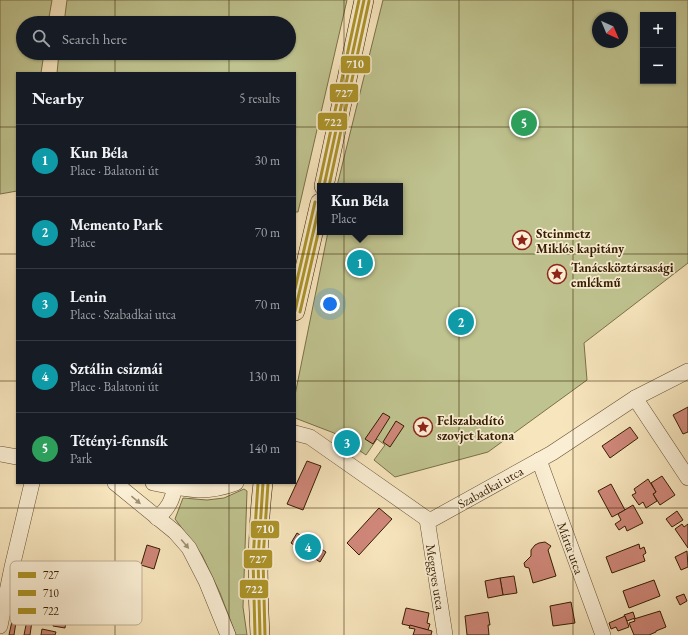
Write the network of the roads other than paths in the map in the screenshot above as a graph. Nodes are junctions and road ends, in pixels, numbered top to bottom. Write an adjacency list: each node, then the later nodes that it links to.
1 (364, 0): 2 (main road)
2 (325, 183)
3 (317, 216): 4 (main road)
4 (296, 307)
5 (688, 371): 6 (street, Szabadkai utca)
6 (635, 398): 10 (street, Szabadkai utca); 11 (street)
7 (296, 433): 19 (street)
8 (0, 454): 9 (street)
9 (16, 457)
10 (539, 460): 19 (street, Szabadkai utca); 26 (street, Márta utca)
11 (688, 478)
12 (32, 484): 20 (street)
13 (116, 484): 18 (street, one-way to 18)
14 (158, 484): 17 (street)
15 (233, 484): 17 (street)
16 (263, 484): 24 (main road)
17 (174, 487): 18 (street)
18 (157, 518): 23 (street, one-way to 23)
19 (427, 519): 25 (street, Meggyes utca)
20 (14, 561)
21 (10, 578): 22 (street)
22 (0, 626)
23 (228, 635)
24 (260, 635)
25 (445, 635)
26 (603, 635)

